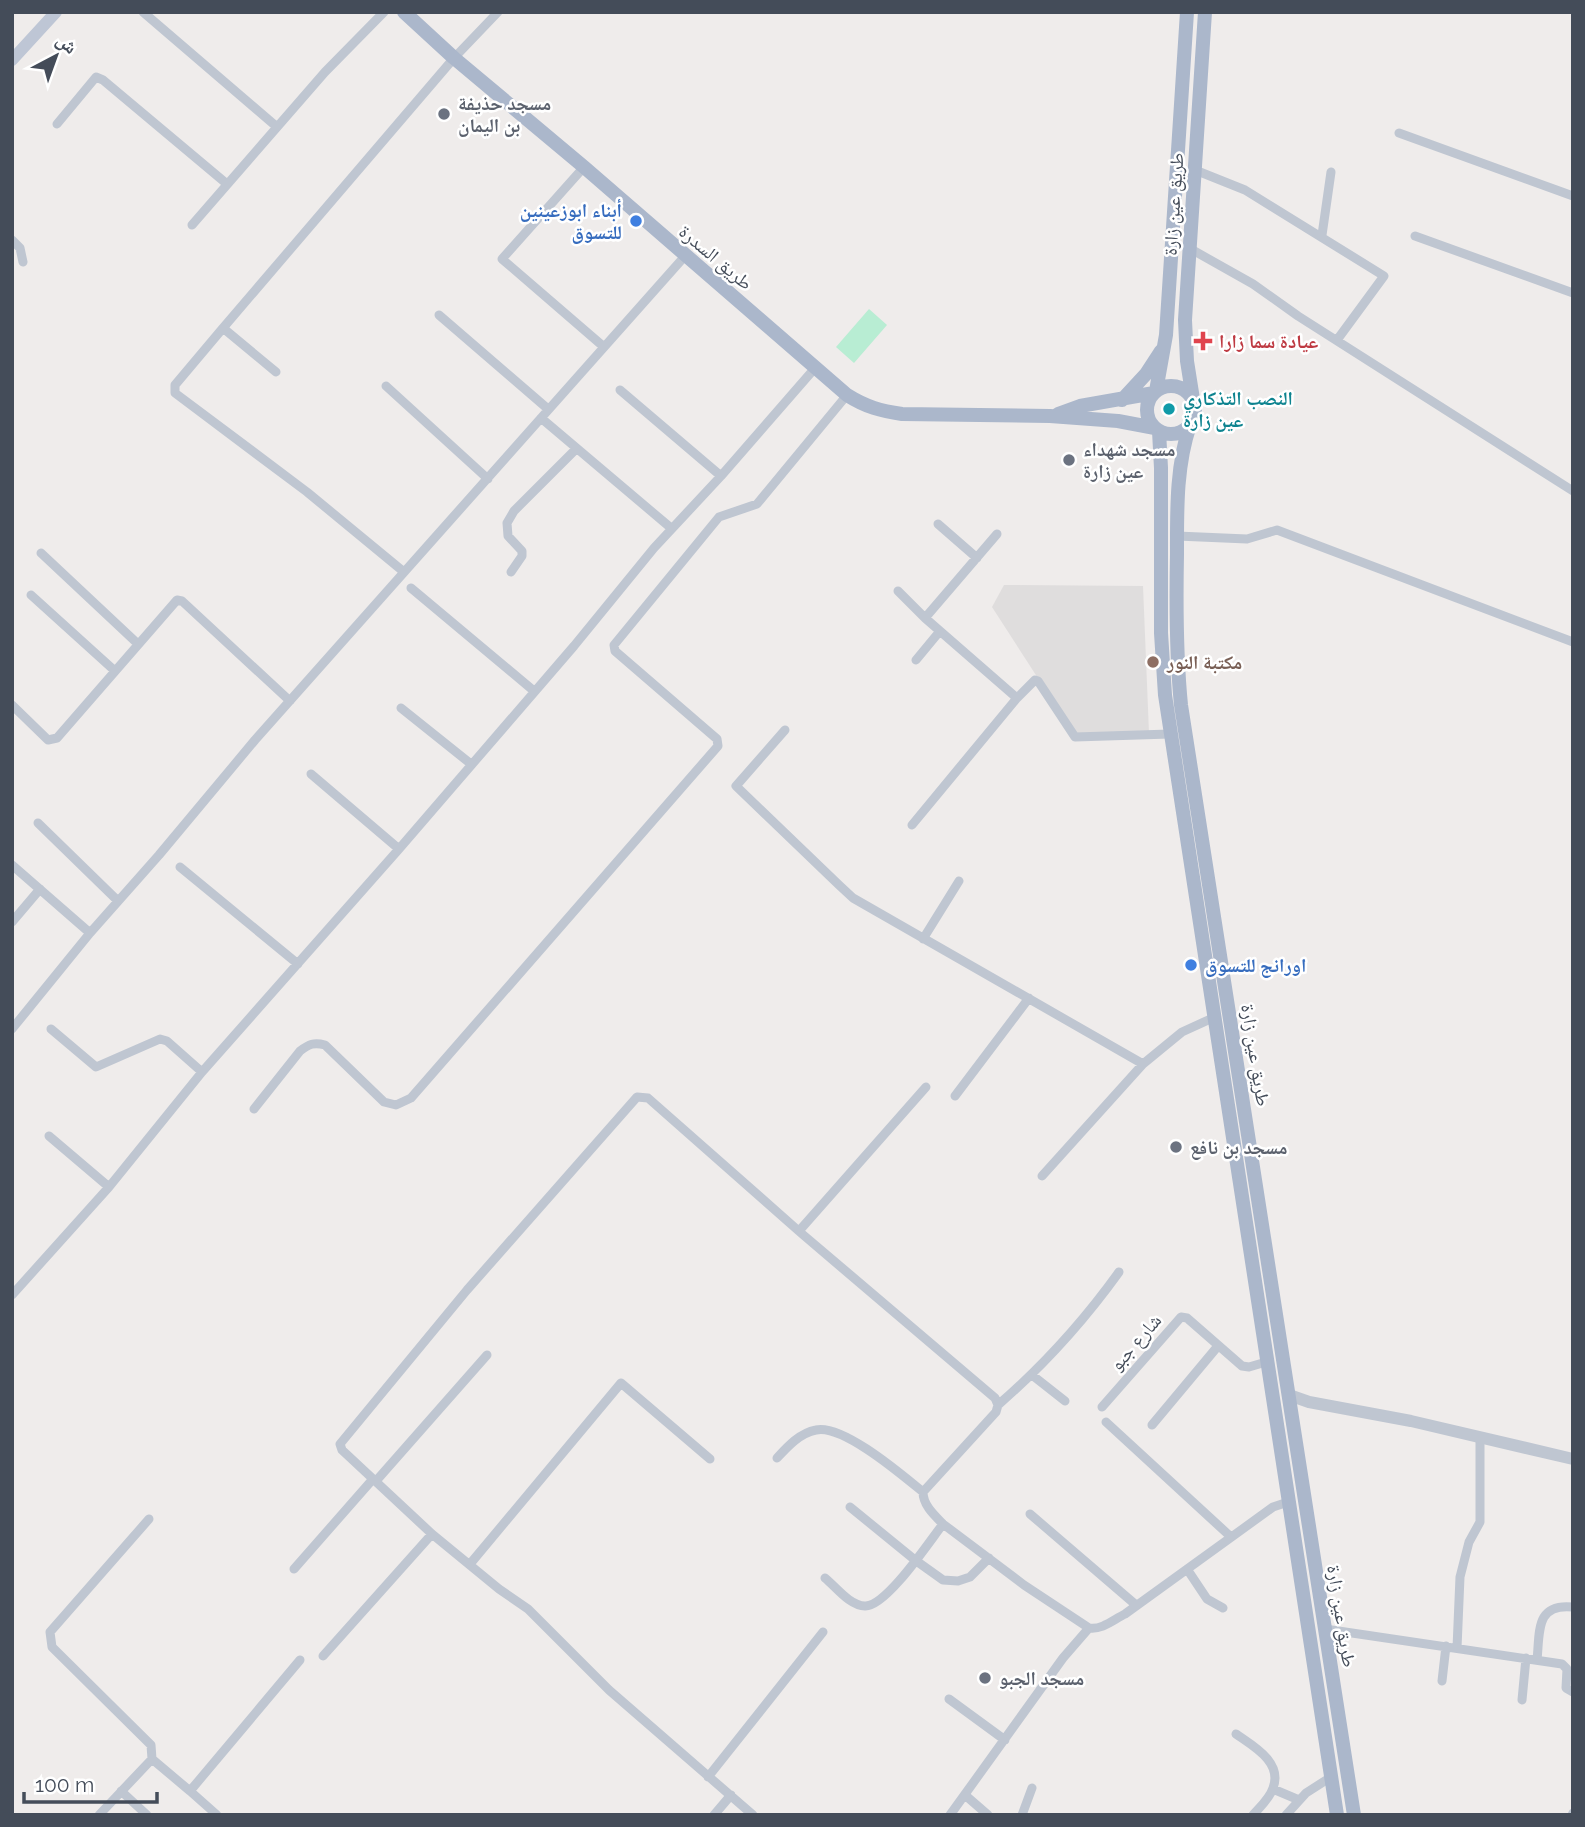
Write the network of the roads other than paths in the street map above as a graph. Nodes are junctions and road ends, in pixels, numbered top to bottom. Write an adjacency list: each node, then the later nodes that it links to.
1 (56, 12): 9 (main road)
2 (143, 12): 11 (street)
3 (384, 12): 11 (street)
4 (404, 12): 8 (main road, طريق السدرة)
5 (498, 12): 8 (street)
6 (1187, 12): 29 (main road, طريق عين زارة)
7 (1205, 12): 14 (main road, طريق عين زارة)
8 (454, 58): 13 (main road, طريق السدرة); 27 (street)
9 (12, 60)
10 (57, 124): 16 (street)
11 (277, 127): 16 (street)
12 (1399, 132): 17 (street)
13 (584, 167): 23 (main road, طريق السدرة); 30 (street)
14 (1195, 170): 19 (street); 22 (main road, طريق عين زارة)
15 (1331, 172): 19 (street)
16 (227, 184): 18 (street)
17 (1573, 196)
18 (192, 225)
19 (1322, 235): 28 (street)
20 (1415, 236): 25 (street)
21 (12, 240): 24 (street)
22 (1188, 248): 28 (street); 31 (main road, طريق عين زارة)
23 (685, 256): 30 (street); 33 (main road, طريق السدرة)
24 (23, 262)
25 (1573, 293)
26 (439, 315): 41 (street)
27 (223, 328): 34 (street); 58 (street)
28 (1337, 340): 51 (street)
29 (1165, 344): 32 (main road, طريق عين زارة); 40 (main road)
30 (604, 347): 41 (street)
31 (1187, 360): 32 (main road); 39 (main road, طريق عين زارة)
32 (1163, 364): 37 (main road, طريق عين زارة)
33 (815, 368): 38 (main road, طريق السدرة); 49 (street)
34 (276, 372)
35 (386, 386): 50 (street)
36 (620, 390): 49 (street)
37 (1155, 392): 39 (main road); 40 (main road); 45 (main road)
38 (847, 395): 42 (main road, طريق السدرة); 98 (street)
39 (1192, 399): 44 (main road)
40 (1122, 400): 42 (main road)
41 (548, 409): 43 (street)
42 (1050, 416): 45 (main road)
43 (541, 418): 46 (street); 50 (street)
44 (1190, 425): 45 (main road); 48 (main road, طريق عين زارة)
45 (1157, 430): 47 (main road, طريق عين زارة)
46 (576, 449): 53 (street); 59 (street)
47 (1161, 457): 48 (main road); 75 (main road, طريق عين زارة)
48 (1181, 457): 55 (main road, طريق عين زارة)
49 (721, 477): 53 (street)
50 (488, 479): 58 (street)
51 (1573, 491)
52 (938, 524): 57 (street)
53 (671, 528): 69 (street)
54 (997, 534): 57 (street)
55 (1177, 536): 65 (street); 109 (main road, طريق عين زارة)
56 (41, 553): 66 (street)
57 (977, 558): 63 (street)
58 (404, 572): 71 (street)
59 (511, 572)
60 (411, 589): 69 (street)
61 (898, 591): 63 (street)
62 (31, 594): 68 (street)
63 (925, 618): 64 (street)
64 (940, 631): 67 (street); 70 (street)
65 (1573, 642)
66 (138, 643): 68 (street); 71 (street)
67 (916, 660)
68 (116, 671): 72 (street)
69 (534, 691): 76 (street)
70 (1017, 698): 75 (street); 79 (street)
71 (290, 701): 85 (street)
72 (12, 705)
73 (401, 708): 76 (street)
74 (785, 730): 88 (street)
75 (1170, 734): 91 (main road, طريق عين زارة)
76 (471, 764): 80 (street)
77 (311, 774): 80 (street)
78 (38, 822): 85 (street)
79 (912, 825)
80 (399, 849): 89 (street)
81 (12, 865): 84 (street)
82 (180, 867): 89 (street)
83 (959, 881): 88 (street)
84 (40, 889): 86 (street); 87 (street)
85 (118, 901): 87 (street)
86 (12, 922)
87 (90, 933): 92 (street)
88 (923, 939): 90 (street)
89 (298, 964): 95 (street)
90 (1029, 998): 94 (street); 97 (street)
91 (1215, 1017): 94 (street); 107 (main road, طريق عين زارة)
92 (12, 1029)
93 (51, 1029): 95 (street)
94 (1143, 1064): 100 (street)
95 (202, 1072): 101 (street)
96 (926, 1087): 102 (street)
97 (955, 1097)
98 (254, 1109)
99 (49, 1136): 101 (street)
100 (1042, 1176)
101 (109, 1187): 104 (street)
102 (799, 1231): 112 (street); 121 (street)
103 (1119, 1272): 108 (street)
104 (12, 1295)
105 (1219, 1346): 107 (street, شارع جبو); 113 (street, شارع جبو); 116 (street)
106 (487, 1355): 121 (street)
107 (1266, 1362): 123 (main road, طريق عين زارة)
108 (1032, 1375): 110 (street); 112 (street)
109 (1289, 1395): 111 (street); 114 (main road, طريق عين زارة)
110 (1065, 1401)
111 (1316, 1404): 114 (street); 117 (street)
112 (998, 1405): 122 (street)
113 (1102, 1407)
114 (1292, 1420): 140 (main road, طريق عين زارة)
115 (1106, 1422): 129 (street)
116 (1152, 1425)
117 (1480, 1437): 120 (street); 143 (street)
118 (777, 1458): 122 (street)
119 (710, 1459): 132 (street)
120 (1573, 1459)
121 (374, 1480): 128 (street); 133 (street)
122 (923, 1492): 127 (street)
123 (1288, 1502): 129 (street); 156 (main road, طريق عين زارة)
124 (850, 1507): 131 (street)
125 (1030, 1514): 136 (street)
126 (149, 1519): 154 (street)
127 (943, 1524): 130 (street); 131 (street)
128 (432, 1534): 132 (street); 144 (street)
129 (1231, 1537): 134 (street)
130 (989, 1558): 131 (street); 139 (street)
131 (915, 1560): 135 (street)
132 (470, 1564): 155 (street)
133 (294, 1569)
134 (1187, 1569): 136 (street); 138 (street)
135 (825, 1578)
136 (1136, 1605): 139 (street)
137 (1573, 1607): 147 (street)
138 (1223, 1608)
139 (1088, 1628): 153 (street)
140 (1325, 1629): 142 (street); 175 (main road, طريق عين زارة)
141 (823, 1632): 155 (street)
142 (1446, 1646): 143 (street); 148 (street)
143 (1457, 1648): 145 (street)
144 (323, 1656)
145 (1526, 1657): 147 (street); 151 (street)
146 (300, 1660): 160 (street)
147 (1537, 1660): 149 (street)
148 (1442, 1681)
149 (1573, 1692)
150 (949, 1699): 153 (street)
151 (1522, 1700)
152 (1236, 1734): 158 (street)
153 (1005, 1740): 161 (street)
154 (152, 1759): 159 (street); 160 (street)
155 (709, 1777): 162 (street)
156 (1331, 1777): 163 (street); 174 (main road, طريق عين زارة)
157 (1032, 1788): 171 (street)
158 (1273, 1789): 163 (street); 172 (street)
159 (121, 1791): 164 (street); 165 (street)
160 (190, 1791): 166 (street)
161 (965, 1795): 169 (street); 170 (street)
162 (731, 1796): 167 (street); 168 (street)
163 (1299, 1800): 173 (street)
164 (99, 1815)
165 (147, 1815)
166 (217, 1815)
167 (714, 1815)
168 (753, 1815)
169 (950, 1815)
170 (988, 1815)
171 (1022, 1815)
172 (1253, 1815)
173 (1286, 1815)
174 (1337, 1815)
175 (1354, 1815)

